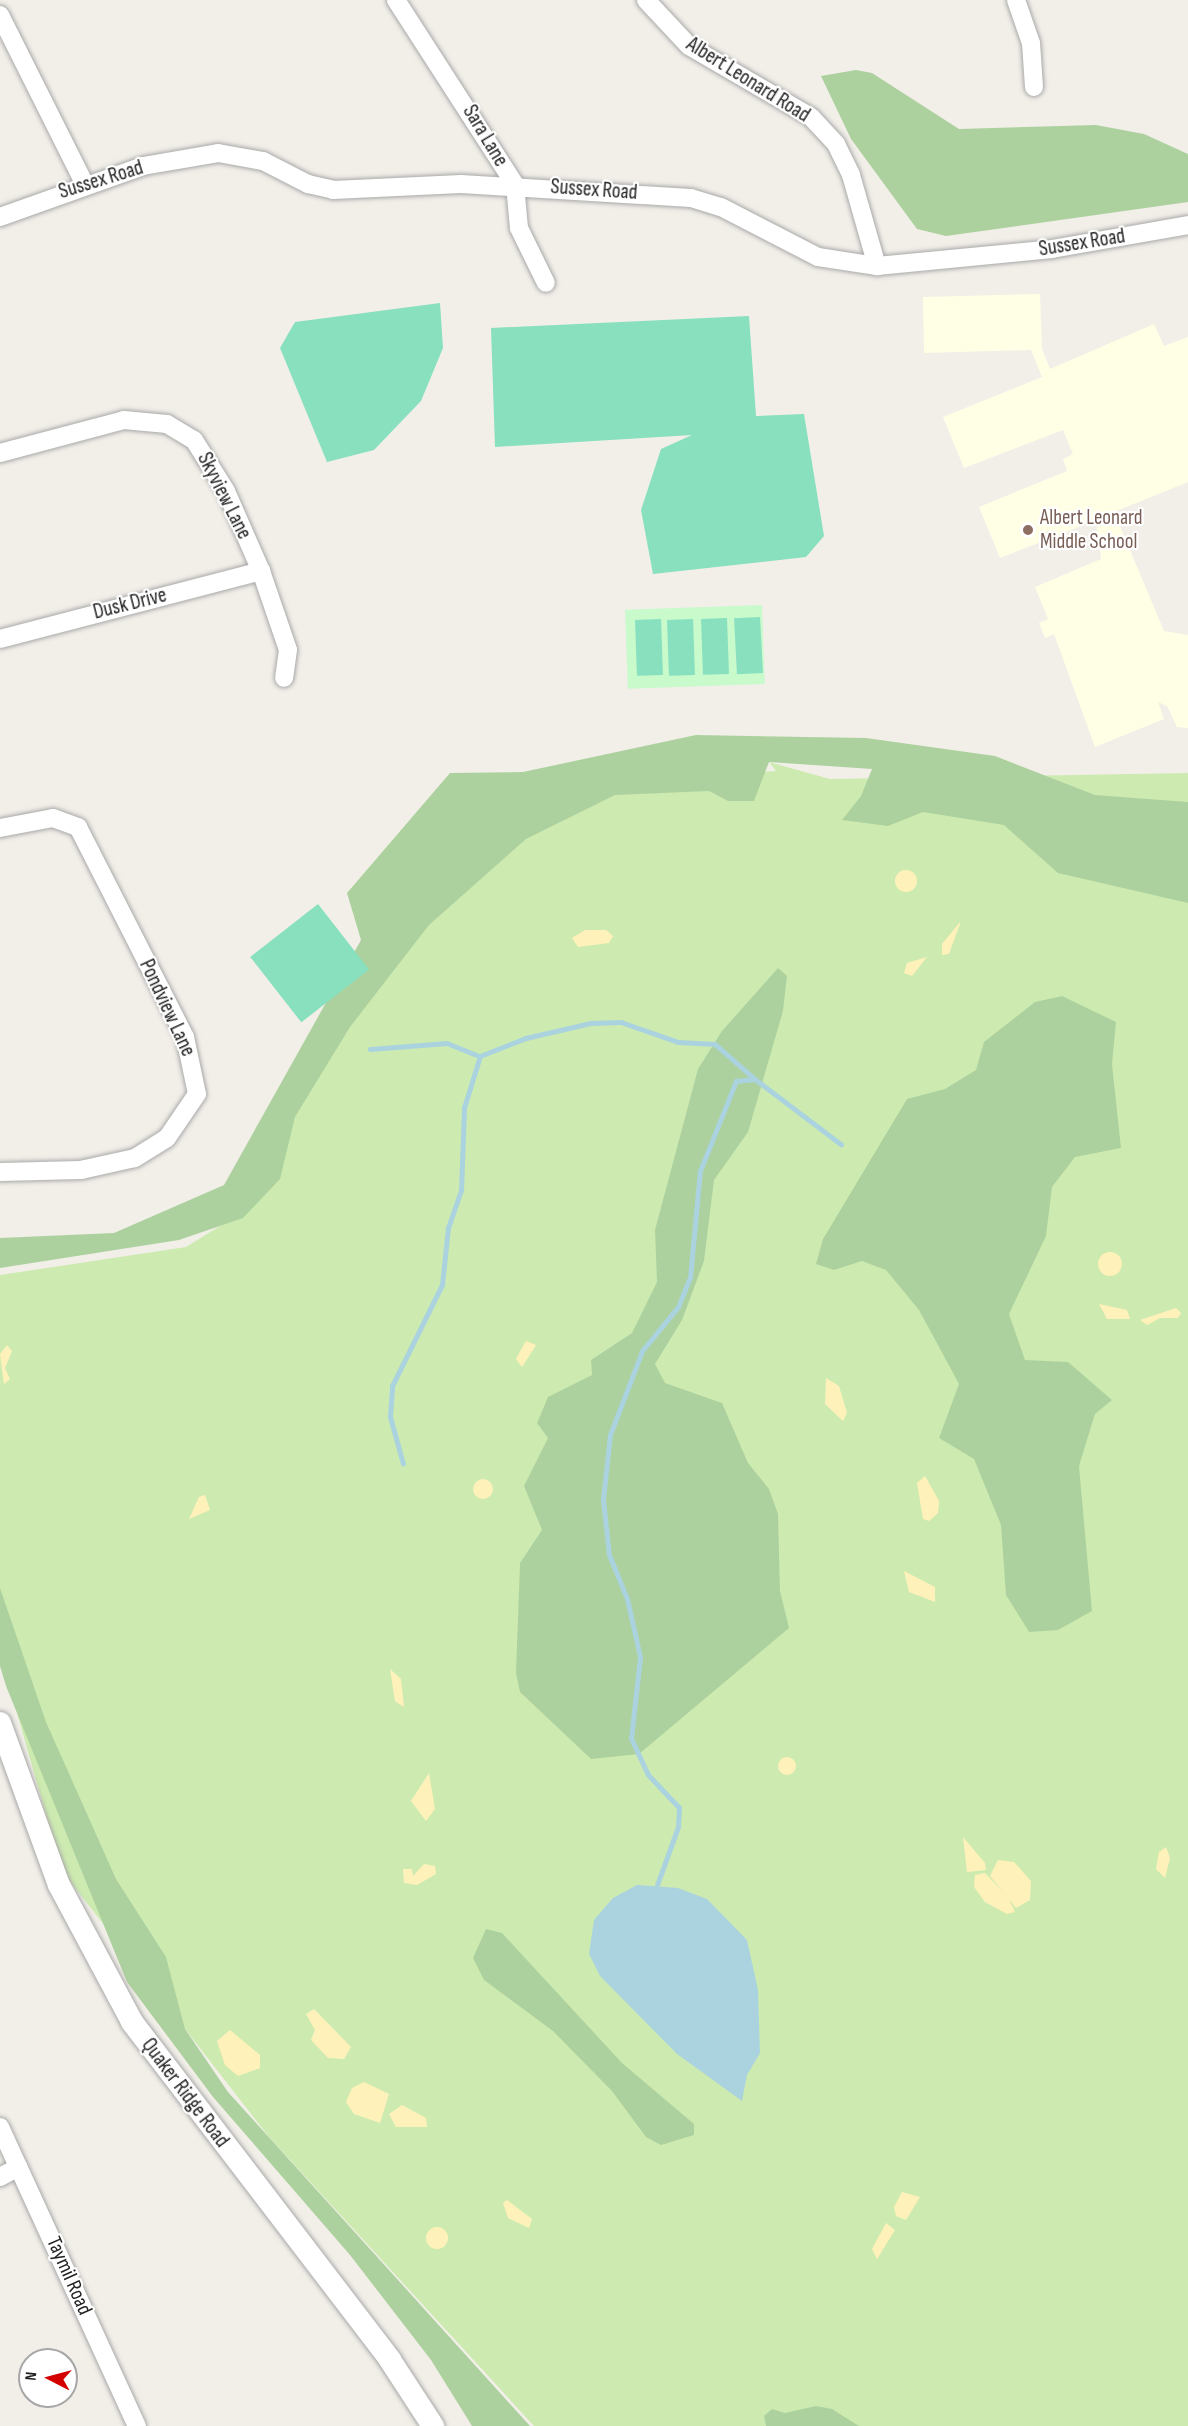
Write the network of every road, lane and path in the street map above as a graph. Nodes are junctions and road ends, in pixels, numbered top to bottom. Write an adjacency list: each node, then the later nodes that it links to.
1 (396, 0): 7 (street, Sara Lane)
2 (646, 0): 10 (street, Albert Leonard Road)
3 (1016, 0): 5 (street)
4 (0, 15): 6 (street)
5 (1034, 87)
6 (84, 183): 7 (street, Sussex Road); 8 (street, Sussex Road)
7 (515, 185): 10 (street, Sussex Road); 11 (street, Sara Lane)
8 (0, 217)
9 (1188, 225): 10 (street, Sussex Road)
10 (877, 266)
11 (546, 283)
12 (0, 453): 13 (street, Skyview Lane)
13 (261, 571): 14 (street, Dusk Drive); 15 (street, Skyview Lane)
14 (0, 639)
15 (284, 678)
16 (0, 828): 17 (street, Pondview Lane)
17 (0, 1172)
18 (0, 1723): 23 (street, Quaker Ridge Road)
19 (0, 2127): 20 (street, Taymil Road)
20 (19, 2167): 21 (street); 22 (street, Taymil Road)
21 (0, 2177)
22 (137, 2426)
23 (433, 2426)

